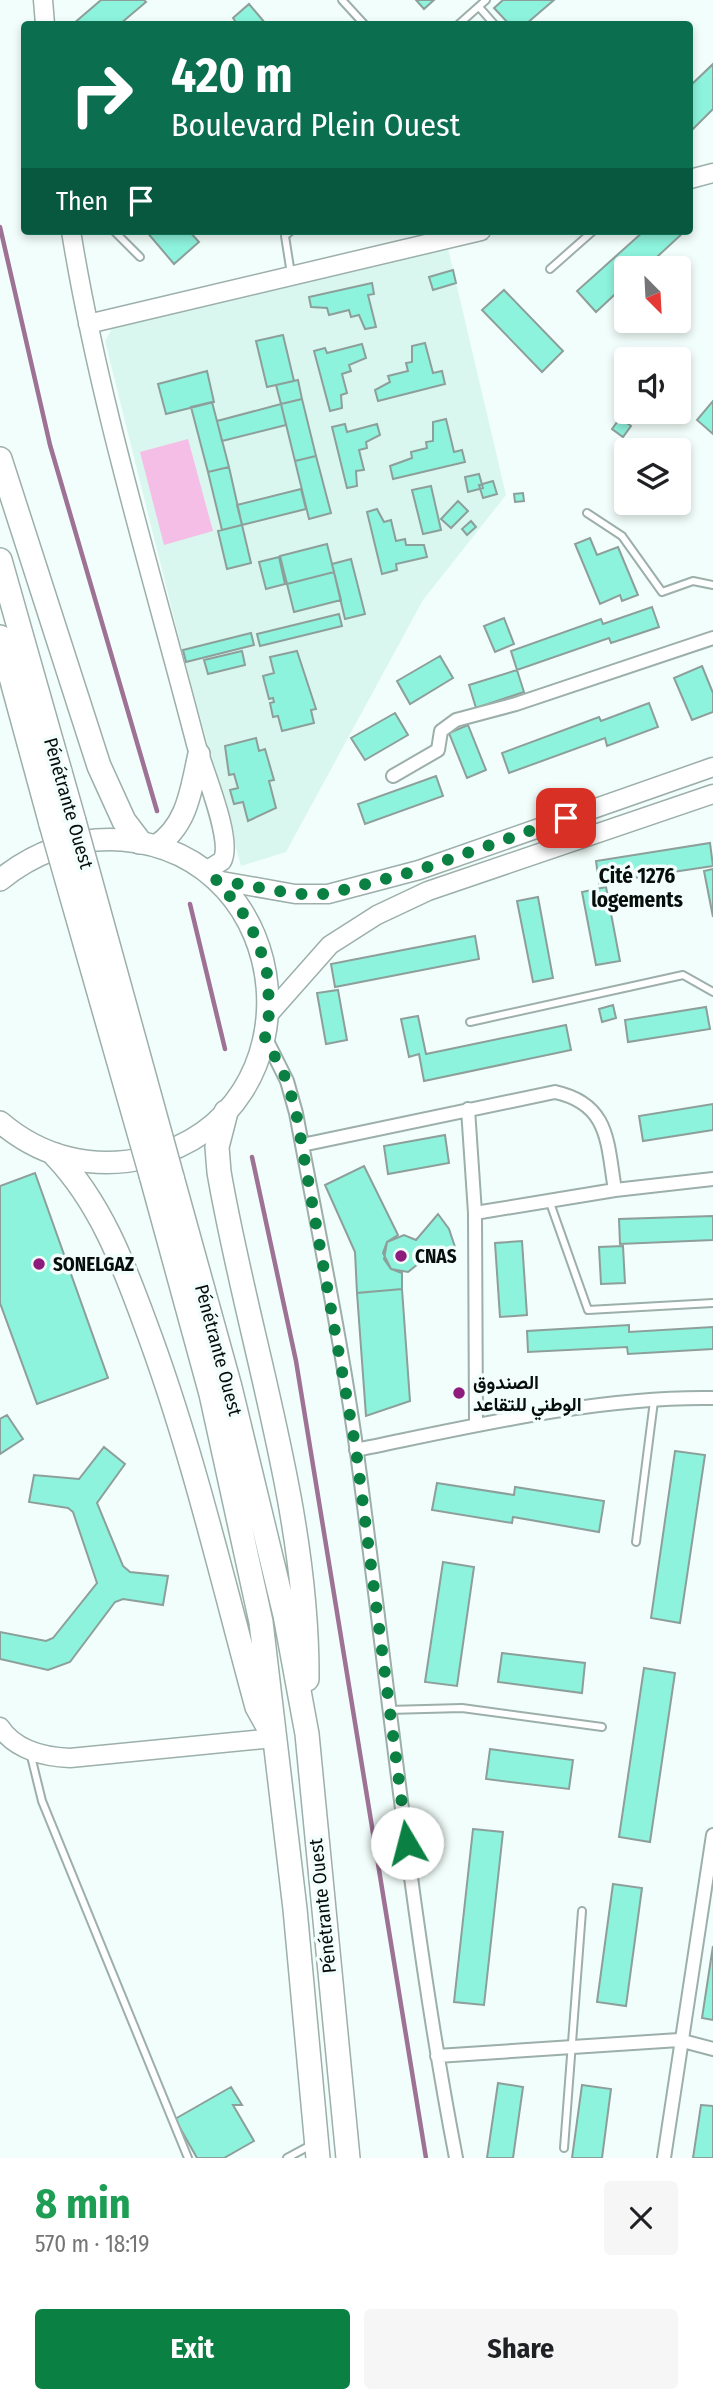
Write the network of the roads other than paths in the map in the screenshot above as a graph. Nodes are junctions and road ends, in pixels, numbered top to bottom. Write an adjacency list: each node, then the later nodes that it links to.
1 (43, 0): 5 (street)
2 (342, 0): 6 (lane)
3 (486, 0): 4 (lane)
4 (479, 7): 7 (lane); 8 (lane)
5 (44, 21)
6 (361, 21)
7 (462, 21)
8 (491, 21)
9 (713, 173): 10 (street)
10 (693, 178)
11 (72, 235): 19 (street)
12 (118, 235): 16 (lane)
13 (286, 235): 18 (lane)
14 (464, 235): 18 (street)
15 (588, 235): 17 (lane)
16 (140, 257)
17 (550, 269)
18 (291, 276): 19 (street)
19 (88, 324): 26 (street)
20 (0, 459): 30 (highway)
21 (587, 513): 23 (lane)
22 (0, 560): 43 (highway, Pénétrante Ouest, bridge)
23 (713, 585)
24 (0, 637): 43 (highway, Pénétrante Ouest, bridge)
25 (713, 638): 28 (street)
26 (199, 754): 30 (main road); 31 (street)
27 (713, 767): 31 (street)
28 (393, 776)
29 (713, 794): 34 (street)
30 (148, 844): 31 (main road); 32 (main road)
31 (211, 876): 34 (main road)
32 (0, 880)
33 (713, 992): 35 (lane)
34 (269, 1014): 36 (main road)
35 (470, 1022)
36 (265, 1037): 38 (main road); 41 (street)
37 (468, 1109): 41 (street); 45 (street); 47 (street)
38 (226, 1112): 42 (main road); 57 (highway)
39 (0, 1122): 40 (main road)
40 (9, 1134): 42 (main road)
41 (302, 1145): 52 (street)
42 (55, 1155): 58 (highway)
43 (161, 1176): 57 (highway, Pénétrante Ouest); 58 (highway, Pénétrante Ouest)
44 (713, 1180): 45 (street)
45 (615, 1189): 46 (street)
46 (549, 1200): 47 (street); 48 (lane)
47 (475, 1213): 51 (street)
48 (713, 1303)
49 (713, 1398): 50 (street)
50 (654, 1401): 51 (street); 53 (lane)
51 (476, 1425): 52 (street)
52 (356, 1450): 54 (street)
53 (636, 1542)
54 (388, 1710): 55 (lane); 65 (street)
55 (601, 1727)
56 (1, 1732): 59 (street)
57 (307, 1734): 70 (highway, Pénétrante Ouest)
58 (274, 1738): 59 (street); 67 (highway, Pénétrante Ouest)
59 (29, 1751): 68 (lane)
60 (713, 1835): 62 (street)
61 (582, 1911): 63 (lane)
62 (679, 2040): 63 (street); 64 (street); 72 (street)
63 (573, 2047): 65 (street); 66 (lane)
64 (713, 2049)
65 (437, 2056): 71 (street)
66 (564, 2148)
67 (317, 2150): 69 (lane)
68 (188, 2158)
69 (287, 2158)
70 (348, 2158)
71 (456, 2158)
72 (664, 2158)

